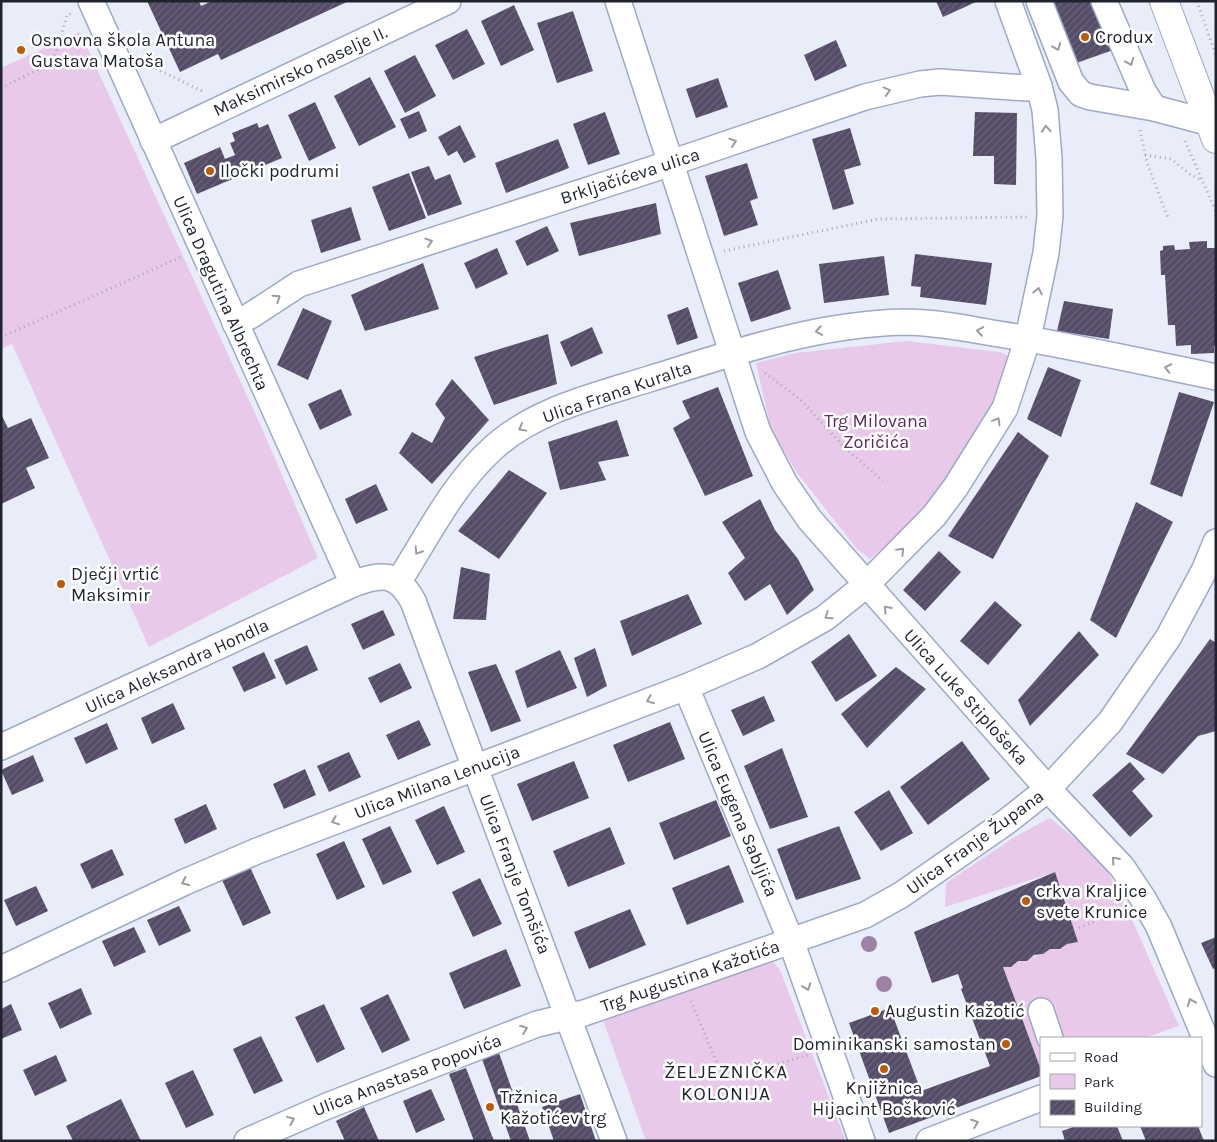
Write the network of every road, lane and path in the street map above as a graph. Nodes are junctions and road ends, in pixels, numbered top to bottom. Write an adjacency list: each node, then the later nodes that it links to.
1 (448, 1): 17 (street, Maksimirsko naselje II.)
2 (618, 1): 19 (street)
3 (1008, 1): 11 (street)
4 (1039, 1): 14 (street, one-way to 14)
5 (1104, 1): 14 (street, one-way to 14)
6 (1164, 1): 15 (main road)
7 (1197, 1): 9 (path)
8 (85, 6): 12 (path); 17 (street, Ulica Dragutina Albrechta)
9 (1216, 56)
10 (141, 61): 13 (path)
11 (1039, 86): 19 (street, Brkljačićeva ulica, one-way to 11); 23 (street, one-way to 11)
12 (1, 88)
13 (211, 95)
14 (1154, 108): 15 (street)
15 (1213, 131)
16 (1183, 139): 21 (path)
17 (153, 141): 27 (street, Ulica Dragutina Albrechta)
18 (1145, 155): 21 (path)
19 (671, 163): 27 (street, Brkljačićeva ulica, one-way to 19); 30 (street)
20 (1147, 163): 24 (path)
21 (1202, 180): 22 (path)
22 (1216, 212)
23 (1050, 216): 25 (path); 29 (street, one-way to 23)
24 (1168, 218)
25 (714, 253)
26 (188, 254): 28 (path)
27 (235, 322): 36 (street, Ulica Dragutina Albrechta)
28 (1, 337)
29 (1028, 338): 30 (street, one-way to 30); 32 (street, one-way to 29); 37 (street, one-way to 29)
30 (732, 353): 35 (street, Ulica Frana Kuralta, one-way to 35); 37 (street)
31 (758, 368): 33 (path)
32 (1216, 378)
33 (883, 481)
34 (1216, 542): 41 (street, Ulica Franje Župana)
35 (399, 581): 36 (street); 40 (street, Ulica Franje Tomšića)
36 (353, 584): 39 (street, Ulica Aleksandra Hondla)
37 (866, 585): 38 (street, Ulica Milana Lenucija, one-way to 38); 41 (street, Ulica Luke Stiplošeka, one-way to 37)
38 (686, 687): 40 (street, Ulica Milana Lenucija, one-way to 40); 44 (street, Ulica Eugena Sabljića)
39 (1, 747)
40 (475, 768): 45 (street, Ulica Milana Lenucija, one-way to 45); 48 (street, Ulica Franje Tomšića)
41 (1048, 789): 44 (street, Ulica Franje Župana); 50 (street, Ulica Luke Stiplošeka, one-way to 41)
42 (1128, 906): 43 (path)
43 (1079, 928)
44 (791, 941): 46 (street, Trg Augustina Kažotića); 51 (street, Trg Augustina Kažotića, one-way to 51)
45 (1, 969)
46 (682, 979): 48 (street, Trg Augustina Kažotića); 51 (path)
47 (1041, 1011): 49 (street)
48 (569, 1017): 54 (street, Ulica Anastasa Popovića, one-way to 48); 55 (street)
49 (1050, 1037)
50 (1208, 1040): 52 (street, Ulica Luke Stiplošeka)
51 (830, 1048): 56 (street, Trg Augustina Kažotića)
52 (1216, 1064)
53 (1040, 1098): 57 (street, one-way to 53)
54 (247, 1141)
55 (614, 1141)
56 (862, 1141)
57 (929, 1141)

